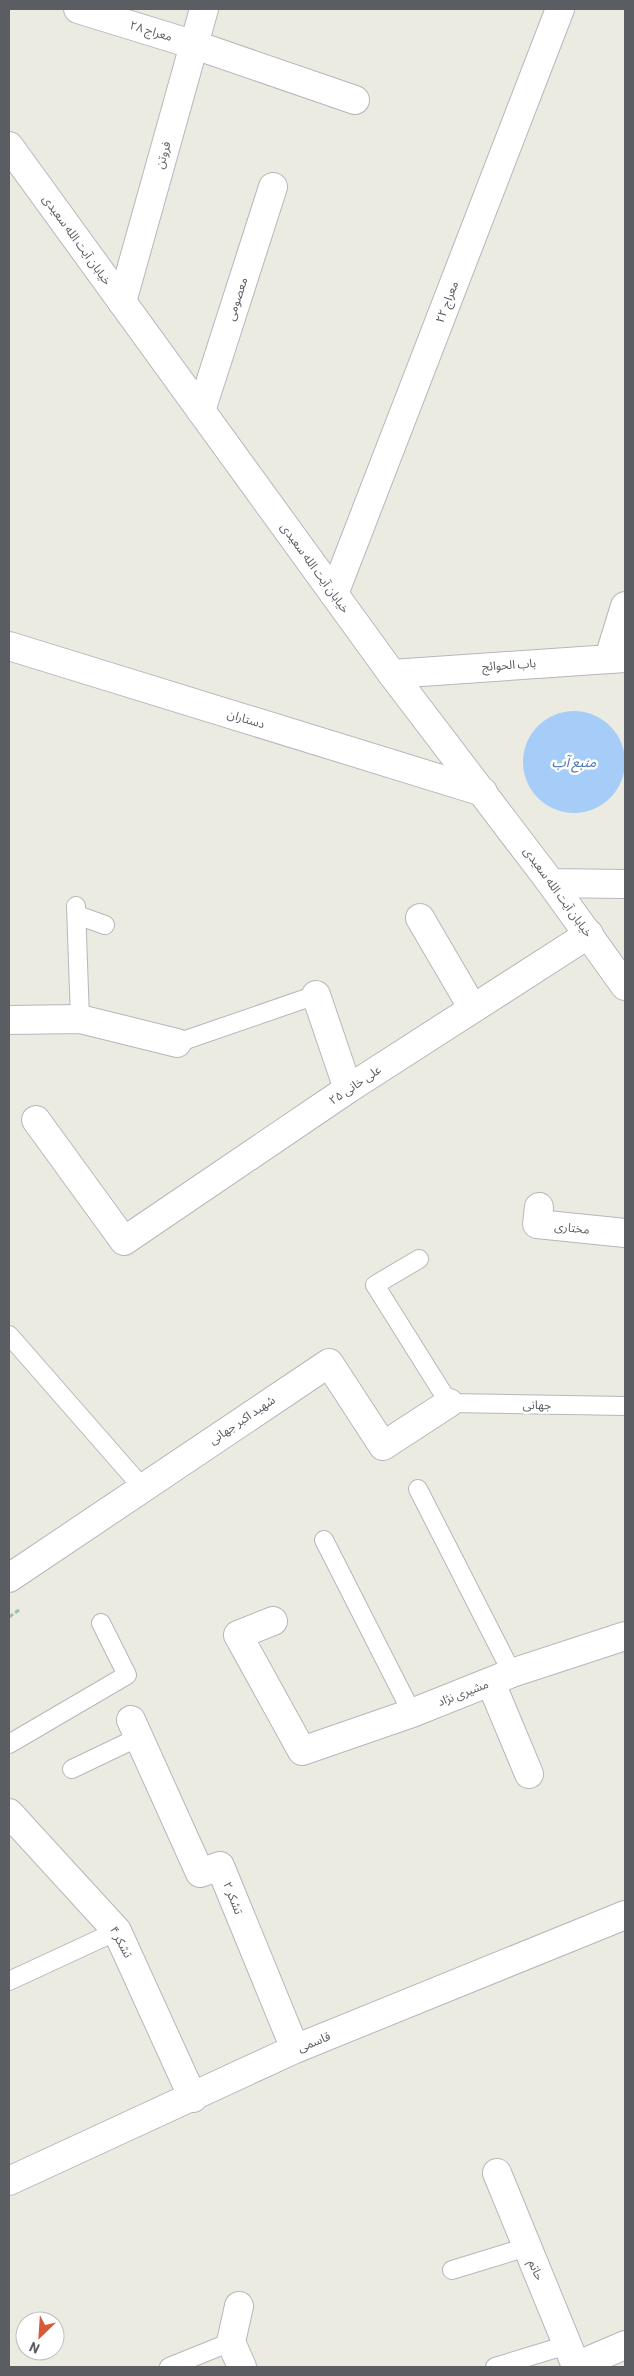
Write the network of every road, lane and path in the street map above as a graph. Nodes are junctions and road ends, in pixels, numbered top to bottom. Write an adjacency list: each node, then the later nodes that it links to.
1 (78, 9): 4 (street, معراج ۲۸)
2 (204, 9): 4 (street, فروتن)
3 (560, 9): 10 (street, معراج ۲۲)
4 (195, 45): 5 (street, معراج ۲۸); 8 (street, فروتن)
5 (355, 100)
6 (11, 156): 8 (street, خیابان آیت الله سعیدی)
7 (273, 187): 9 (street, معصومی)
8 (122, 302): 9 (street, خیابان آیت الله سعیدی)
9 (201, 411): 10 (street, خیابان آیت الله سعیدی)
10 (334, 594): 14 (street, خیابان آیت الله سعیدی)
11 (625, 606): 13 (street)
12 (9, 646): 15 (street, دستاران)
13 (617, 658): 14 (street, باب الحوائج)
14 (392, 674): 15 (street, خیابان آیت الله سعیدی)
15 (483, 792): 16 (street, خیابان آیت الله سعیدی)
16 (551, 883): 17 (street); 20 (street, خیابان آیت الله سعیدی)
17 (625, 884)
18 (420, 918): 23 (street)
19 (105, 925): 25 (lane)
20 (589, 934): 21 (street, خیابان آیت الله سعیدی); 23 (street, علی خانی ۲۵)
21 (623, 977)
22 (316, 994): 26 (lane); 27 (street)
23 (472, 1007): 27 (street, علی خانی ۲۵)
24 (9, 1020): 25 (street)
25 (80, 1020): 26 (street)
26 (177, 1043)
27 (348, 1089): 28 (street, علی خانی ۲۵)
28 (36, 1120)
29 (539, 1207): 30 (street, مختاری)
30 (625, 1233)
31 (419, 1259): 33 (lane)
32 (9, 1335): 35 (lane)
33 (449, 1404): 34 (lane, جهانی); 35 (street, شهید اکبر جهانی)
34 (625, 1406)
35 (142, 1487): 38 (street, شهید اکبر جهانی)
36 (418, 1489): 42 (lane)
37 (324, 1540): 43 (lane)
38 (9, 1578)
39 (273, 1620): 43 (street, مشیری نژاد)
40 (100, 1623): 45 (lane)
41 (625, 1636): 42 (street, مشیری نژاد)
42 (502, 1678): 43 (street, مشیری نژاد); 47 (street)
43 (412, 1713)
44 (135, 1729): 46 (lane); 52 (street, تشکر ۲)
45 (9, 1744)
46 (72, 1769)
47 (529, 1774)
48 (9, 1813): 50 (street, تشکر ۴)
49 (625, 1914): 52 (street, قاسمی)
50 (118, 1931): 51 (lane); 53 (street, تشکر ۴)
51 (9, 1981)
52 (295, 2049): 53 (street, قاسمی)
53 (193, 2098): 55 (street, قاسمی)
54 (497, 2173): 56 (street, حاتم)
55 (9, 2181)
56 (527, 2247): 57 (lane); 61 (street, حاتم)
57 (452, 2270)
58 (239, 2306): 59 (street)
59 (231, 2342): 62 (lane); 63 (street)
60 (625, 2345): 61 (street)
61 (572, 2355): 64 (lane)
62 (168, 2367)
63 (242, 2367)
64 (495, 2367)

